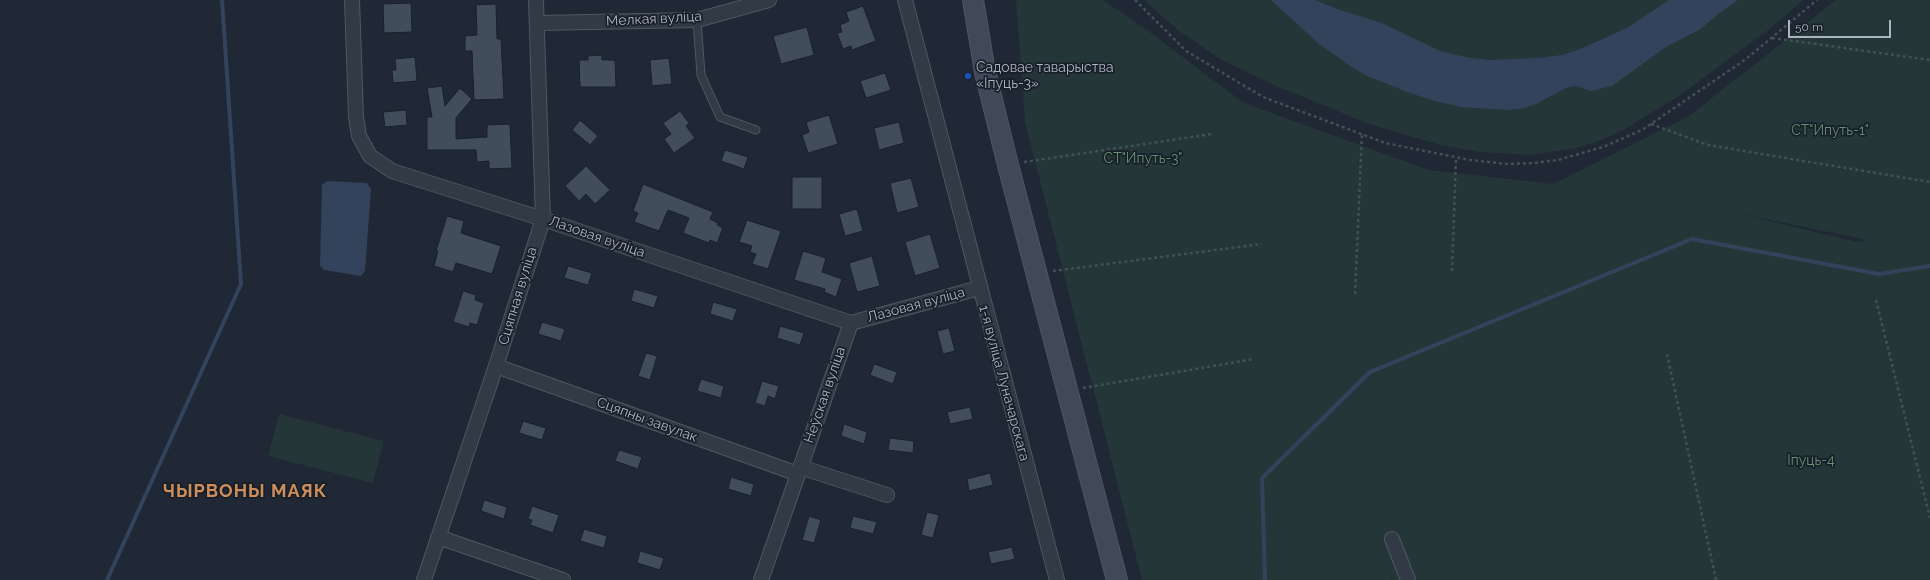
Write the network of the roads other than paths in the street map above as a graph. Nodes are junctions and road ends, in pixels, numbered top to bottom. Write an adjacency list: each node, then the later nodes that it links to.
1 (352, 0): 9 (street, Лазовая вуліца)
2 (536, 0): 7 (street, Сцяпная вуліца)
3 (769, 0): 6 (street, Мелкая вуліца)
4 (905, 0): 10 (street, 1-я вуліца Луначарскага)
5 (973, 0): 21 (street)
6 (697, 20): 7 (street, Мелкая вуліца); 8 (lane)
7 (537, 23): 9 (street, Сцяпная вуліца)
8 (756, 130)
9 (542, 219): 11 (street, Лазовая вуліца); 12 (street, Сцяпная вуліца)
10 (979, 288): 11 (street, Лазовая вуліца); 20 (street, 1-я вуліца Луначарскага)
11 (851, 323): 13 (street, Неўская вуліца)
12 (496, 366): 13 (street, Сцяпны завулак); 15 (street, Сцяпная вуліца)
13 (799, 470): 14 (street); 19 (street, Неўская вуліца)
14 (887, 495)
15 (438, 537): 17 (street, Сцяпная вуліца); 18 (street)
16 (1392, 538): 22 (street)
17 (424, 580)
18 (563, 580)
19 (761, 580)
20 (1056, 580)
21 (1117, 580)
22 (1408, 580)

